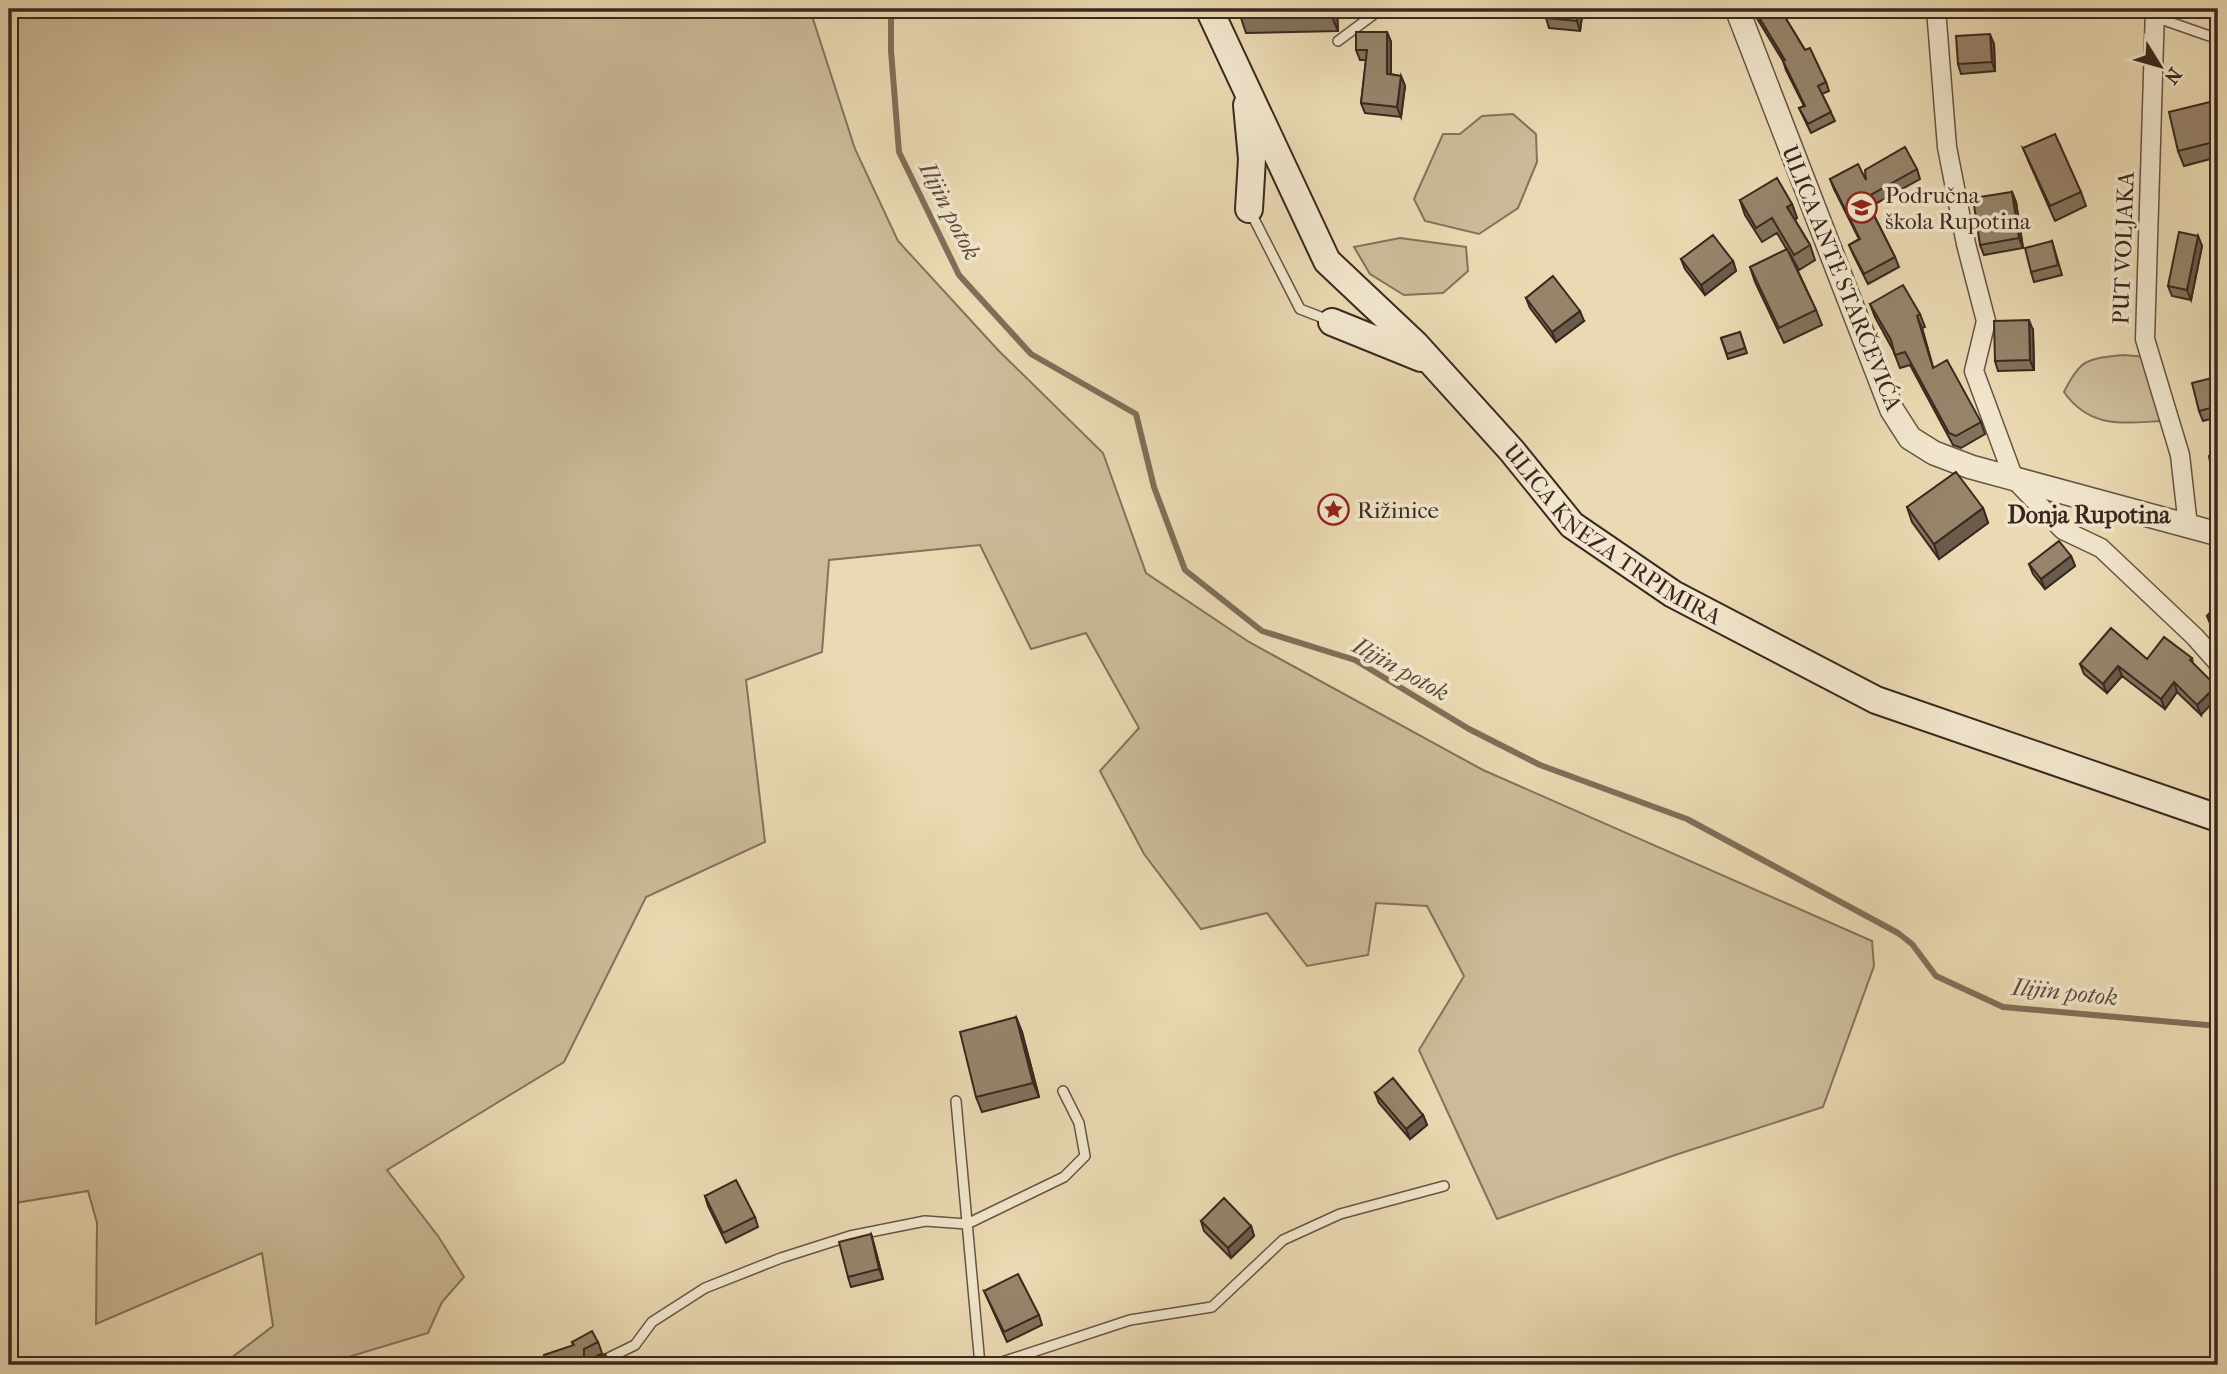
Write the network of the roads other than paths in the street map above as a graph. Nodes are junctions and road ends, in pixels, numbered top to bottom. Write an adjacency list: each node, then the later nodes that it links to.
1 (1209, 9): 8 (main road, ULICA KNEZA TRPIMIRA)
2 (1381, 9): 7 (lane)
3 (1737, 9): 12 (street, ULICA ANTE STARČEVIĆA)
4 (1936, 9): 12 (street)
5 (2155, 13): 6 (lane); 13 (street, PUT VOLJAKA)
6 (2218, 39)
7 (1338, 41)
8 (1245, 86): 9 (main road); 11 (main road, ULICA KNEZA TRPIMIRA)
9 (1249, 209): 10 (lane)
10 (1332, 321): 11 (main road)
11 (1433, 364): 16 (main road, ULICA KNEZA TRPIMIRA)
12 (2014, 479): 13 (street, ULICA ANTE STARČEVIĆA); 15 (street)
13 (2188, 526): 14 (street, ULICA ANTE STARČEVIĆA)
14 (2218, 534)
15 (2218, 663)
16 (2218, 818)
17 (1063, 1091): 20 (lane)
18 (956, 1101): 20 (lane)
19 (1444, 1186): 23 (lane)
20 (967, 1224): 21 (lane); 22 (lane)
21 (594, 1365)
22 (980, 1365)
23 (992, 1365)

